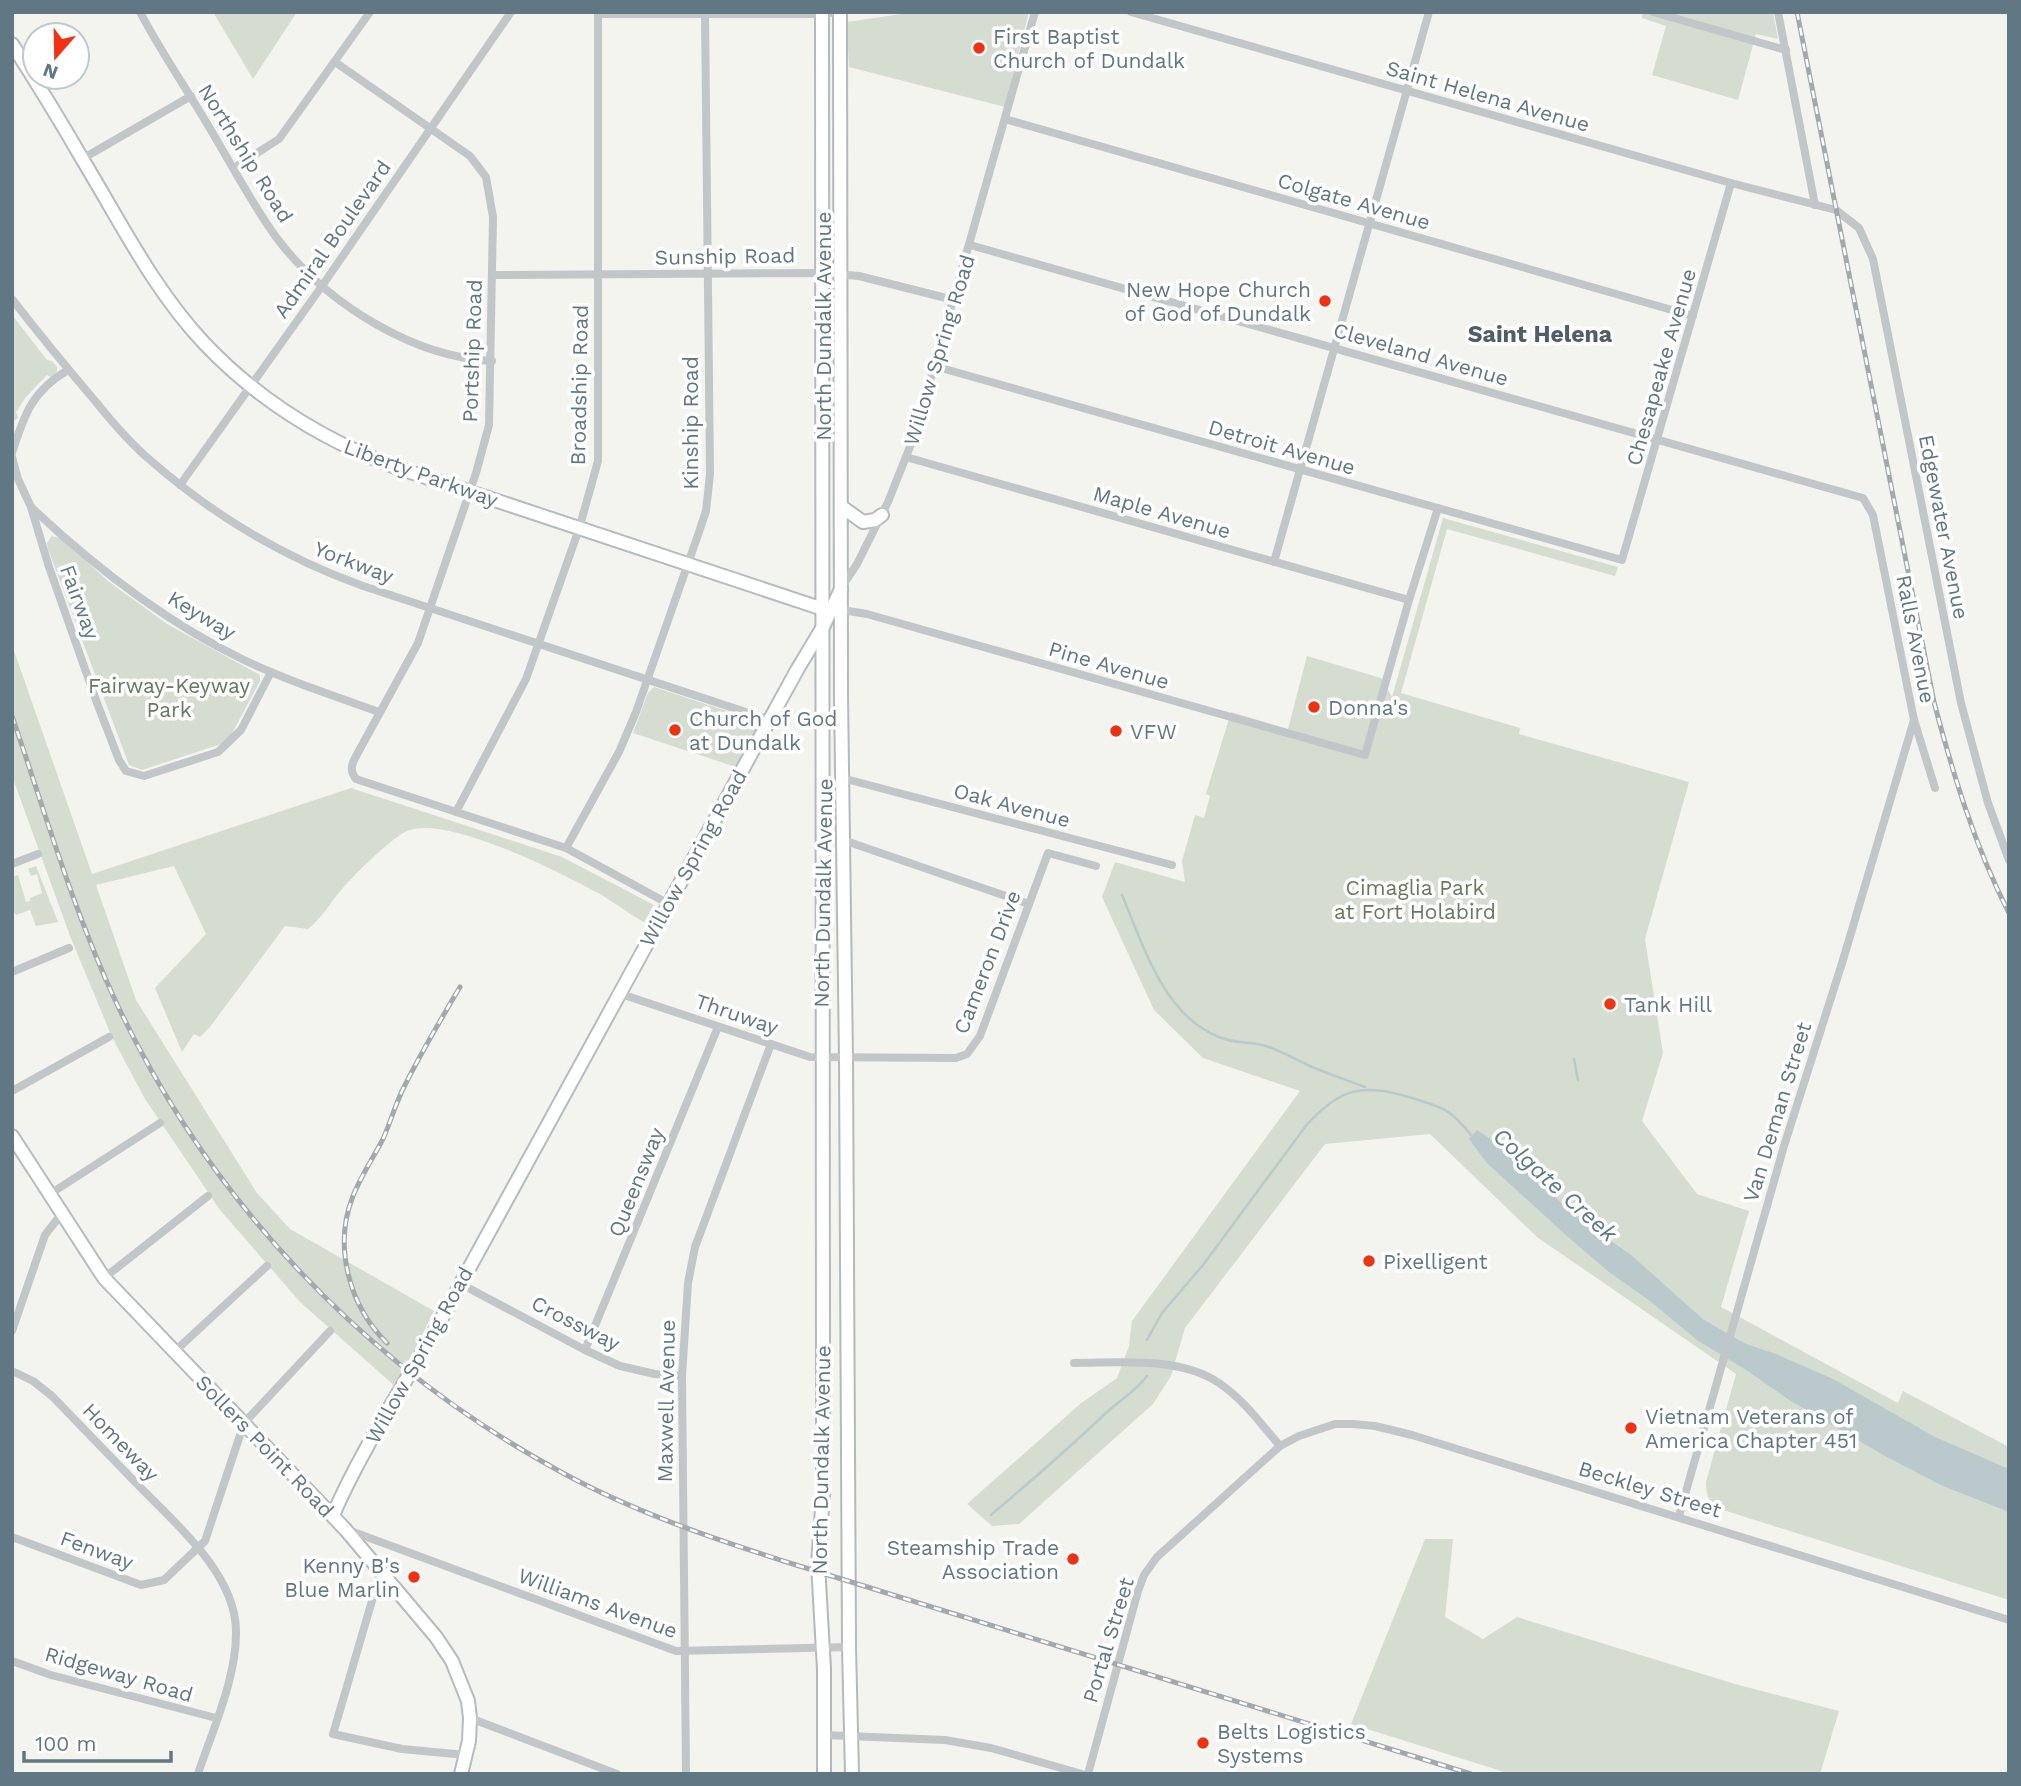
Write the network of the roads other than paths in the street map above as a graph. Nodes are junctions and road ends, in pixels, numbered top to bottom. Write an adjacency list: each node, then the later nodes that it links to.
1 (140, 12): 17 (street, Northship Road)
2 (370, 12): 15 (street)
3 (511, 12): 19 (street, Admiral Boulevard)
4 (839, 12): 12 (street); 29 (main road, North Dundalk Avenue)
5 (1035, 12): 18 (street, Willow Spring Road)
6 (1131, 12): 16 (street, Saint Helena Avenue)
7 (1429, 12): 16 (street)
8 (1653, 12): 14 (street)
9 (1779, 12): 14 (street)
10 (597, 13): 11 (street); 31 (street, Broadship Road)
11 (705, 13): 12 (street); 28 (street, Kinship Road)
12 (822, 13): 27 (main road, North Dundalk Avenue)
13 (12, 44): 20 (main road, Liberty Parkway)
14 (1786, 50): 23 (street)
15 (335, 62): 19 (street, Portship Road); 21 (street)
16 (1406, 91): 22 (street, Saint Helena Avenue); 25 (street)
17 (191, 96): 20 (street); 21 (street, Northship Road)
18 (1005, 119): 25 (street, Colgate Avenue); 26 (street, Willow Spring Road)
19 (431, 129): 30 (street, Portship Road); 32 (street, Admiral Boulevard)
20 (82, 159): 40 (main road, Liberty Parkway)
21 (234, 168): 32 (street, Northship Road)
22 (1731, 183): 23 (street, Saint Helena Avenue); 35 (street, Chesapeake Avenue)
23 (1815, 205): 24 (street, Saint Helena Avenue)
24 (1836, 210): 73 (street, Edgewater Avenue)
25 (1369, 223): 35 (street, Colgate Avenue); 36 (street)
26 (970, 245): 34 (street, Willow Spring Road); 36 (street, Cleveland Avenue)
27 (823, 273): 28 (street, Sunship Road); 29 (street, Sunship Road); 59 (main road, North Dundalk Avenue)
28 (708, 274): 31 (street, Sunship Road); 55 (street, Kinship Road)
29 (840, 274): 34 (street, Sunship Road); 49 (main road, North Dundalk Avenue)
30 (492, 275): 31 (street, Sunship Road); 37 (street, Portship Road)
31 (599, 275): 52 (street, Broadship Road)
32 (322, 286): 37 (street, Northship Road); 40 (street, Admiral Boulevard)
33 (12, 299): 39 (street, Yorkway)
34 (954, 300): 38 (street, Willow Spring Road)
35 (1693, 316): 41 (street, Chesapeake Avenue)
36 (1333, 348): 41 (street, Cleveland Avenue); 44 (street)
37 (492, 360): 46 (street, Portship Road)
38 (934, 366): 43 (street, Willow Spring Road); 44 (street, Detroit Avenue)
39 (68, 370): 42 (street); 45 (street, Yorkway)
40 (251, 385): 45 (street, Admiral Boulevard); 46 (main road, Liberty Parkway)
41 (1658, 439): 47 (street, Cleveland Avenue); 53 (street, Chesapeake Avenue)
42 (12, 455): 48 (street, Fairway)
43 (906, 457): 51 (street, Willow Spring Road); 54 (street, Maple Avenue)
44 (1299, 470): 50 (street, Detroit Avenue); 54 (street)
45 (180, 485): 58 (street, Yorkway)
46 (470, 492): 52 (main road, Liberty Parkway); 58 (street, Portship Road)
47 (1863, 499): 66 (street, Ralls Avenue)
48 (31, 507): 62 (street, Keyway); 62 (street, Fairway)
49 (842, 507): 51 (main road); 56 (main road, North Dundalk Avenue)
50 (1438, 508): 53 (street, Detroit Avenue); 57 (street)
51 (881, 515): 56 (street, Willow Spring Road)
52 (579, 529): 55 (main road, Liberty Parkway); 61 (street, Broadship Road)
53 (1622, 560)
54 (1274, 562): 57 (street, Maple Avenue)
55 (687, 563): 59 (main road, Liberty Parkway); 63 (street, Kinship Road)
56 (841, 588): 59 (main road, North Dundalk Avenue)
57 (1409, 600): 59 (street, Pine Avenue)
58 (432, 608): 61 (street, Yorkway); 64 (street, Portship Road)
59 (832, 609): 60 (main road, North Dundalk Avenue); 67 (main road, North Dundalk Avenue)
60 (824, 625): 65 (main road, Willow Spring Road); 85 (main road, North Dundalk Avenue)
61 (541, 643): 63 (street, Yorkway); 69 (street, Broadship Road)
62 (271, 672): 64 (street, Keyway)
63 (648, 679): 65 (street, Yorkway); 71 (street, Kinship Road)
64 (379, 712): 69 (street, Portship Road)
65 (769, 720): 77 (main road, Willow Spring Road)
66 (1914, 720): 68 (street, Ralls Avenue); 106 (street, Van Deman Street)
67 (842, 778): 70 (main road, North Dundalk Avenue); 75 (street, Oak Avenue)
68 (1935, 788)
69 (456, 812): 71 (street)
70 (843, 840): 78 (street); 86 (main road, North Dundalk Avenue)
71 (566, 848): 77 (street)
72 (37, 855): 74 (street)
73 (2009, 860)
74 (12, 864)
75 (1172, 865)
76 (1096, 866): 78 (street, Cameron Drive)
77 (669, 904): 81 (main road, Willow Spring Road)
78 (1029, 904): 86 (street, Cameron Drive)
79 (69, 948): 80 (street)
80 (12, 972)
81 (618, 993): 82 (street, Thruway); 95 (main road, Willow Spring Road)
82 (719, 1027): 84 (street, Thruway); 98 (street, Queensway)
83 (109, 1037): 87 (street)
84 (771, 1044): 85 (street, Thruway); 102 (street, Maxwell Avenue)
85 (821, 1058): 86 (street, Thruway); 112 (main road, North Dundalk Avenue)
86 (846, 1058): 113 (main road, North Dundalk Avenue)
87 (12, 1091)
88 (160, 1123): 90 (street)
89 (12, 1136): 90 (main road, Sollers Point Road)
90 (50, 1194): 92 (main road, Sollers Point Road)
91 (208, 1196): 94 (street)
92 (62, 1212): 94 (main road, Sollers Point Road); 96 (street)
93 (267, 1266): 99 (street)
94 (104, 1278): 99 (main road, Sollers Point Road)
95 (459, 1283): 98 (street, Crossway); 105 (main road, Willow Spring Road)
96 (12, 1331)
97 (330, 1331): 103 (street)
98 (585, 1350): 102 (street, Crossway)
99 (174, 1352): 103 (main road, Sollers Point Road)
100 (1074, 1363): 104 (street)
101 (12, 1371): 109 (street, Homeway)
102 (682, 1376): 114 (street, Maxwell Avenue)
103 (244, 1423): 105 (main road, Sollers Point Road); 109 (street)
104 (1280, 1446): 106 (street, Beckley Street); 128 (street, Portal Street)
105 (333, 1515): 107 (main road, Sollers Point Road)
106 (1679, 1516): 111 (street, Beckley Street)
107 (345, 1529): 110 (main road, Sollers Point Road); 114 (street, Williams Avenue)
108 (12, 1537): 109 (street, Fenway)
109 (199, 1546): 116 (street)
110 (381, 1570): 117 (main road, Sollers Point Road); 120 (street)
111 (2009, 1620)
112 (823, 1647): 113 (street, Williams Avenue); 114 (street, Williams Avenue); 118 (main road, North Dundalk Avenue)
113 (849, 1647): 119 (main road, North Dundalk Avenue)
114 (685, 1650): 124 (street, Maxwell Avenue)
115 (12, 1661): 116 (street, Ridgeway Road)
116 (216, 1718): 121 (street)
117 (470, 1718): 120 (main road, Sollers Point Road); 123 (street)
118 (824, 1735): 119 (street); 125 (main road, North Dundalk Avenue)
119 (852, 1735): 126 (main road, North Dundalk Avenue); 127 (street)
120 (466, 1755): 122 (main road, Sollers Point Road)
121 (198, 1774)
122 (461, 1774)
123 (617, 1774)
124 (686, 1774)
125 (824, 1774)
126 (852, 1774)
127 (1082, 1774)
128 (1088, 1774)

